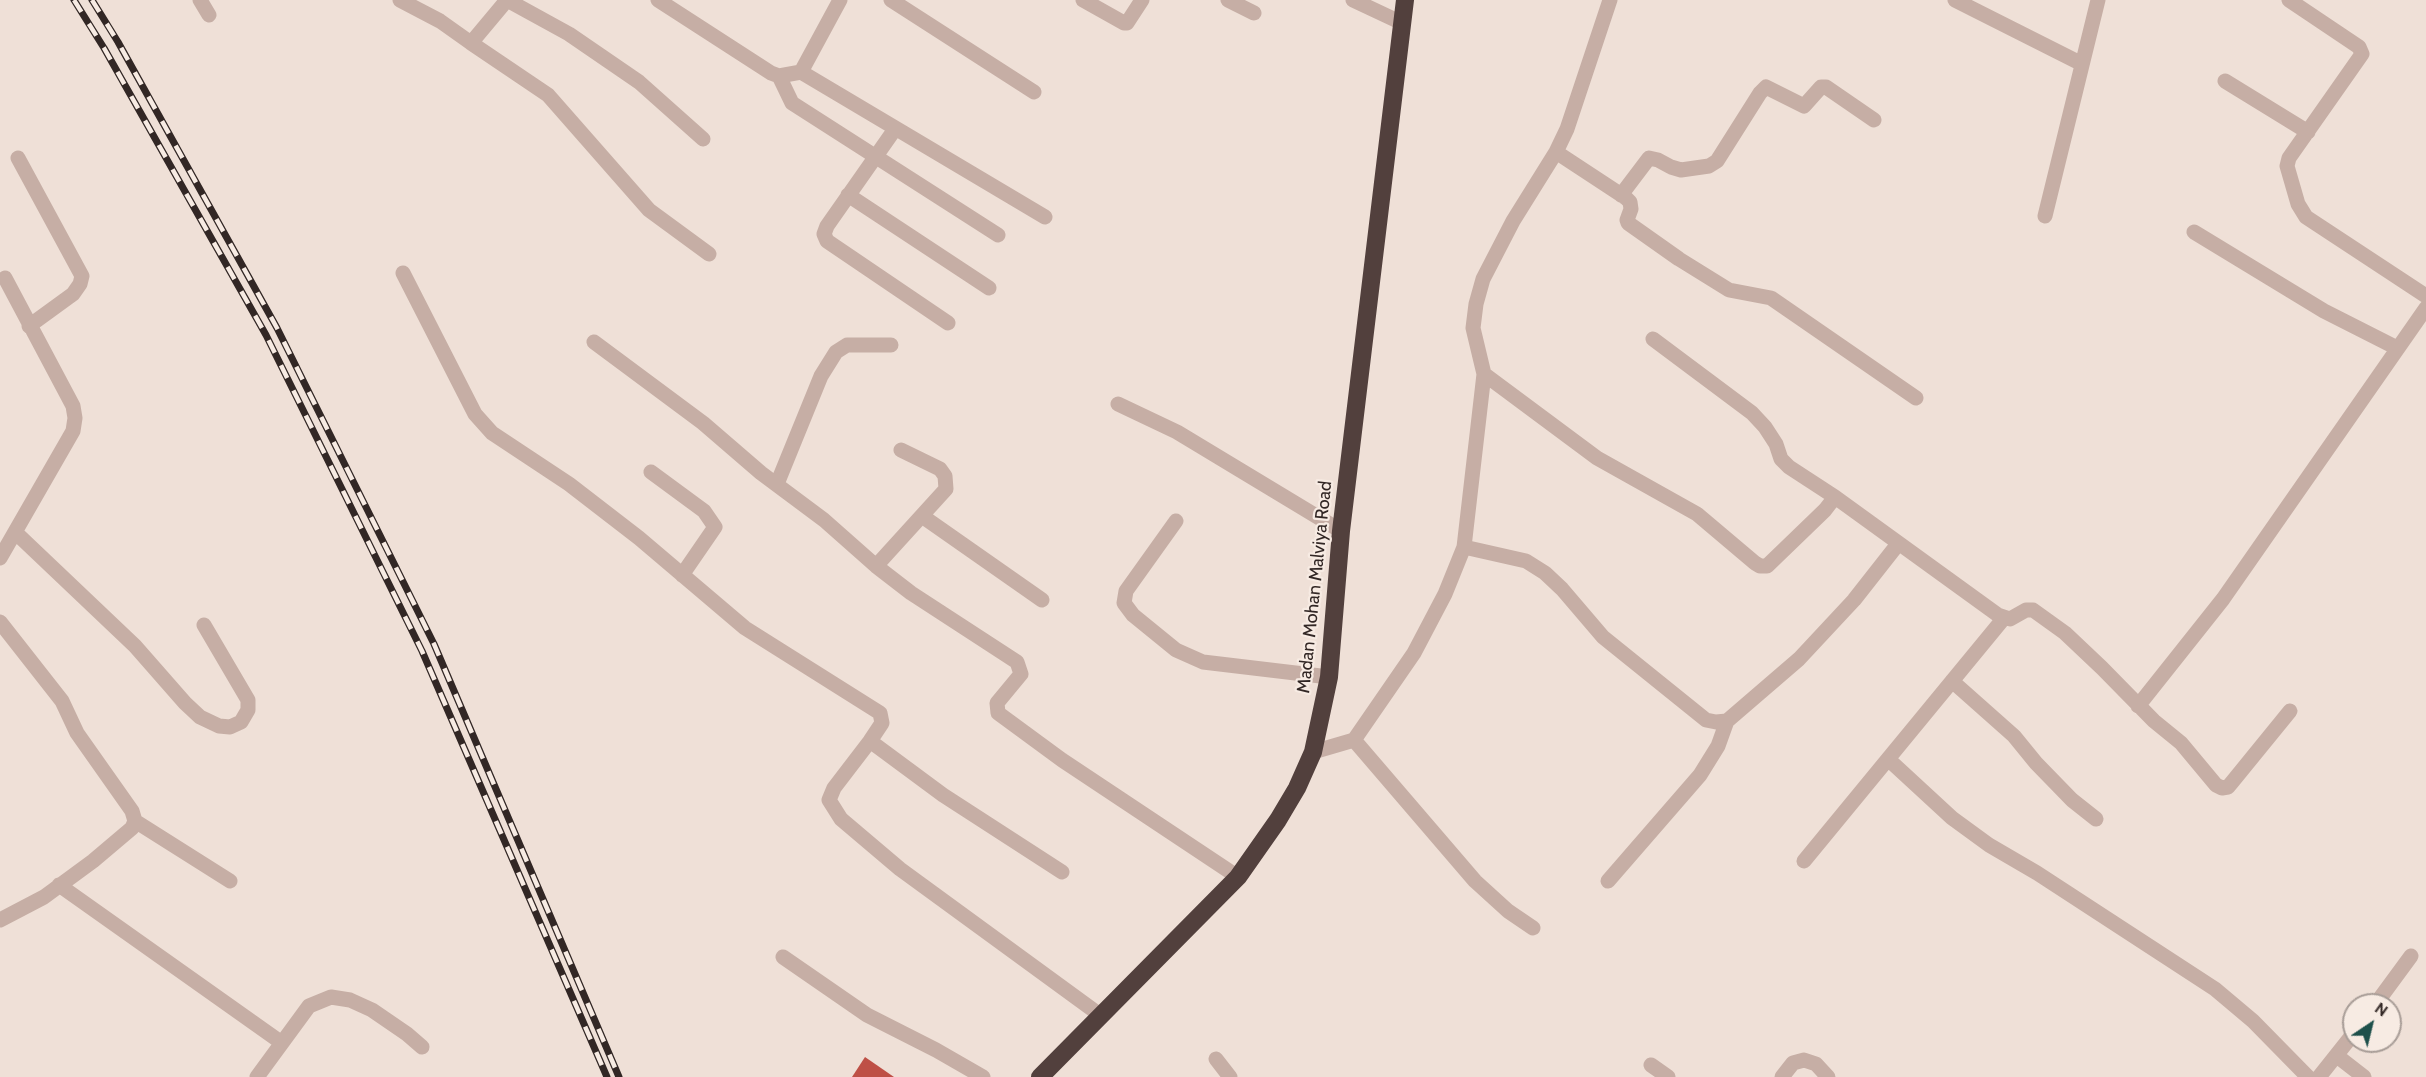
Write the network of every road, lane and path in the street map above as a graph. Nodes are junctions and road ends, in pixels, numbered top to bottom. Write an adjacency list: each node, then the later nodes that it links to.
1 (200, 0): 17 (street)
2 (400, 0): 19 (street)
3 (507, 0): 19 (street); 28 (street)
4 (658, 0): 22 (street)
5 (840, 0): 21 (street)
6 (891, 0): 24 (street)
7 (1083, 0): 8 (street)
8 (1142, 0)
9 (1228, 0): 16 (street)
10 (1353, 0): 18 (street)
11 (1405, 0): 18 (highway, Madan Mohan Malviya Road)
12 (1610, 0): 29 (street)
13 (1955, 0): 20 (street)
14 (2098, 0): 20 (street)
15 (2289, 0): 27 (street)
16 (1254, 12)
17 (209, 15)
18 (1402, 23): 59 (highway, Madan Mohan Malviya Road)
19 (471, 43): 38 (street)
20 (2082, 64): 34 (street)
21 (801, 72): 22 (street); 26 (street)
22 (779, 76): 30 (street)
23 (2225, 81): 27 (street)
24 (1034, 92)
25 (1874, 120): 33 (street)
26 (895, 129): 30 (street); 35 (street)
27 (2307, 132): 42 (street)
28 (703, 139)
29 (1556, 152): 33 (street); 50 (street)
30 (876, 155): 32 (street); 37 (street)
31 (18, 158): 45 (street)
32 (848, 195): 41 (street); 44 (street)
33 (1621, 195): 51 (street)
34 (2045, 216)
35 (1045, 217)
36 (2194, 232): 49 (street)
37 (998, 234)
38 (709, 254)
39 (403, 273): 65 (street)
40 (5, 278): 45 (street)
41 (989, 288)
42 (2426, 296)
43 (2426, 308): 49 (street)
44 (948, 323)
45 (29, 326): 60 (street)
46 (1653, 339): 56 (street)
47 (594, 342): 55 (street)
48 (891, 345): 55 (street)
49 (2397, 348): 72 (street)
50 (1484, 374): 56 (street); 62 (street)
51 (1916, 398)
52 (1119, 405): 59 (street)
53 (901, 450): 57 (street)
54 (651, 472): 65 (street)
55 (777, 484): 64 (street)
56 (1835, 497): 61 (street)
57 (922, 516): 64 (street); 66 (street)
58 (1176, 521): 70 (street)
59 (1341, 531): 70 (highway, Madan Mohan Malviya Road)
60 (15, 532): 63 (street); 69 (street)
61 (1898, 544): 67 (street); 74 (street)
62 (1464, 547): 74 (street); 75 (street)
63 (0, 558)
64 (876, 566): 83 (street)
65 (682, 575): 76 (street)
66 (1042, 600)
67 (2004, 618): 71 (street); 72 (street)
68 (0, 622): 80 (street)
69 (204, 625)
70 (1329, 677): 77 (highway, Madan Mohan Malviya Road)
71 (1952, 681): 78 (street); 79 (street)
72 (2138, 706): 73 (street)
73 (2290, 711)
74 (1727, 721): 85 (street)
75 (1354, 740): 77 (street); 88 (street)
76 (870, 741): 82 (street); 92 (street)
77 (1313, 752): 83 (highway, Madan Mohan Malviya Road)
78 (1888, 759): 81 (street); 106 (street)
79 (2096, 819)
80 (135, 820): 84 (street); 86 (street)
81 (1803, 861)
82 (1062, 872)
83 (1238, 876): 92 (highway, Madan Mohan Malviya Road)
84 (230, 881)
85 (1608, 881)
86 (59, 885): 87 (street); 93 (street)
87 (0, 920)
88 (1533, 928)
89 (783, 957): 100 (street)
90 (2411, 957): 91 (street)
91 (2384, 993)
92 (1100, 1015): 101 (highway, Madan Mohan Malviya Road)
93 (282, 1043): 94 (street); 99 (street)
94 (422, 1047)
95 (2342, 1049): 96 (street)
96 (2337, 1056): 107 (street); 108 (street)
97 (1216, 1059): 102 (street)
98 (1651, 1065): 103 (street)
99 (257, 1077)
100 (983, 1077)
101 (1040, 1077)
102 (1230, 1077)
103 (1668, 1077)
104 (1782, 1077): 105 (street)
105 (1828, 1077)
106 (2308, 1077)
107 (2319, 1077)
108 (2364, 1077)

